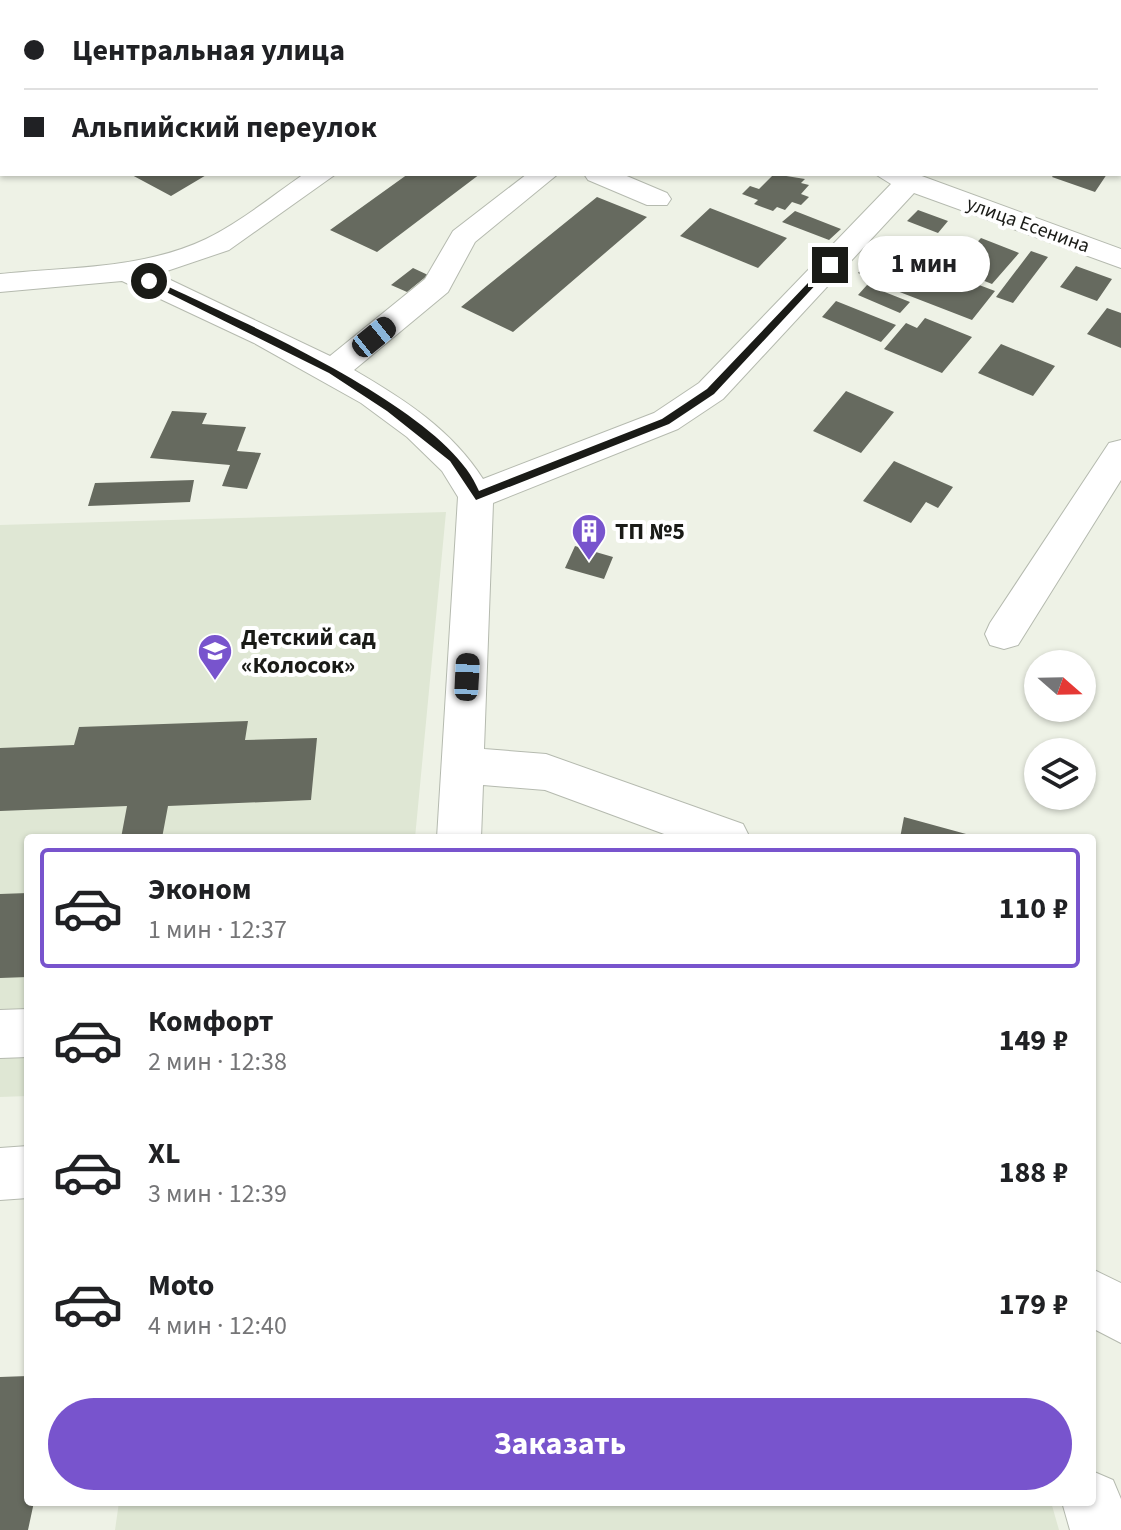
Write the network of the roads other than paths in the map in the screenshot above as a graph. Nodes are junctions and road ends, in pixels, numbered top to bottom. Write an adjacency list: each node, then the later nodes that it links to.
1 (319, 176): 6 (street)
2 (541, 176): 11 (street)
3 (603, 176): 5 (street)
4 (899, 178): 7 (street, улица Есенина); 13 (street)
5 (657, 199)
6 (218, 245): 8 (street); 10 (street)
7 (1121, 259)
8 (124, 270): 9 (street); 10 (street)
9 (0, 283)
10 (199, 304): 11 (street)
11 (333, 371): 13 (street)
12 (1121, 452): 14 (street)
13 (476, 496): 15 (street)
14 (1004, 634)
15 (463, 767): 16 (street); 17 (street)
16 (459, 834)
17 (717, 834)
18 (24, 1033): 19 (street)
19 (0, 1034)
20 (1096, 1299): 21 (street)
21 (1121, 1315)
22 (1093, 1506): 23 (street)
23 (1100, 1530)

